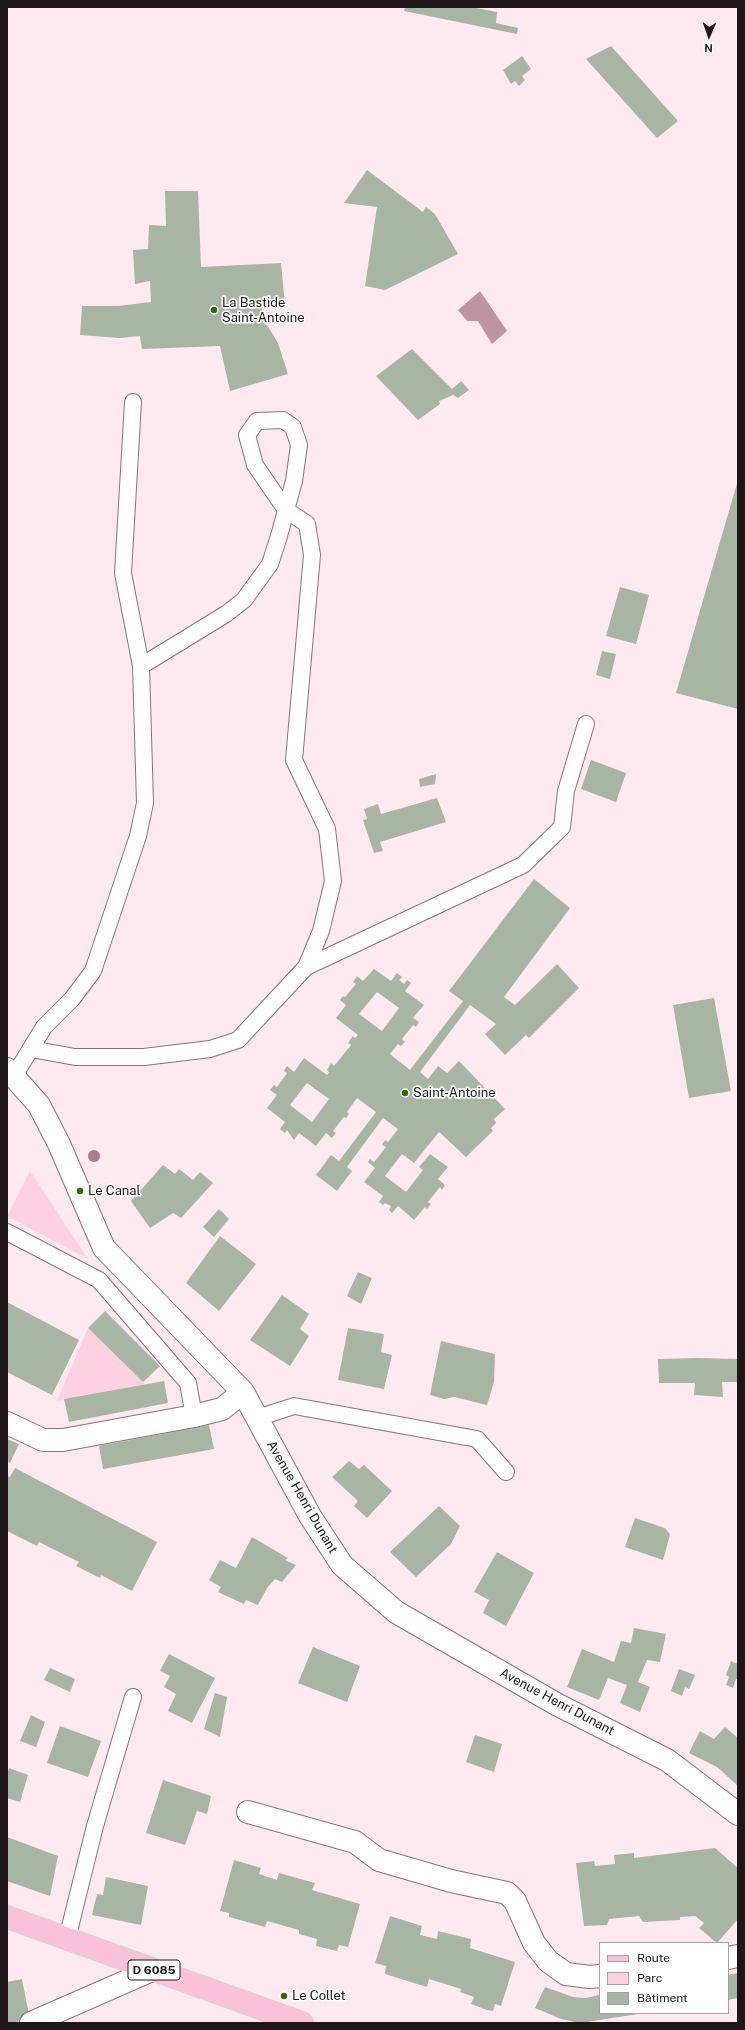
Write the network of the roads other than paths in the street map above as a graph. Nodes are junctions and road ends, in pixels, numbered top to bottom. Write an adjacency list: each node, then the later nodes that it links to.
1 (133, 402): 3 (lane)
2 (286, 510): 2 (lane); 3 (lane); 5 (lane)
3 (141, 666): 6 (lane)
4 (586, 724): 5 (lane)
5 (306, 967): 6 (lane)
6 (31, 1049): 7 (lane)
7 (11, 1073): 9 (street, Avenue Henri Dunant)
8 (7, 1232): 10 (lane)
9 (243, 1392): 10 (street); 11 (street, Avenue Henri Dunant)
10 (194, 1416): 12 (street)
11 (256, 1418): 13 (lane); 16 (street, Avenue Henri Dunant)
12 (7, 1423)
13 (506, 1472)
14 (133, 1697): 18 (lane)
15 (248, 1812): 20 (street)
16 (738, 1814)
17 (7, 1917): 18 (main road, D 6085)
18 (66, 1939): 19 (main road, D 6085)
19 (152, 1970): 21 (street); 22 (main road, D 6085)
20 (599, 1976)
21 (31, 2023)
22 (302, 2023)

